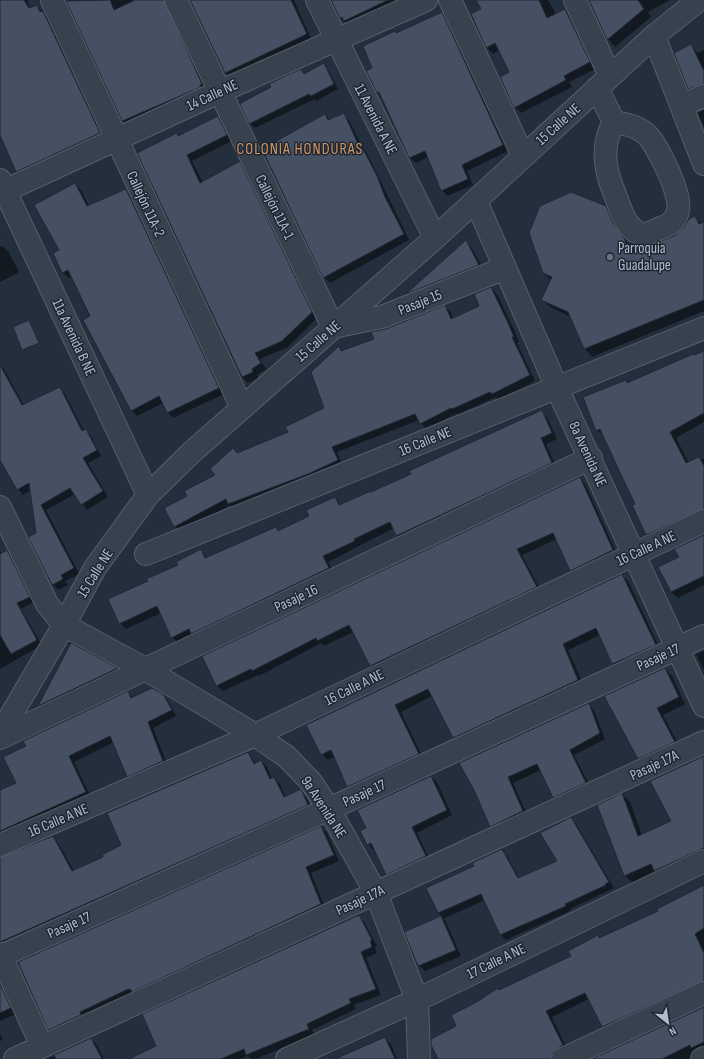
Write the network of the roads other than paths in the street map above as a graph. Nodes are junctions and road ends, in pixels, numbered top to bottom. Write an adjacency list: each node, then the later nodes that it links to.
1 (52, 0): 15 (street, Callejón 11A-2)
2 (176, 0): 11 (street, Callejón 11A-1)
3 (317, 0): 9 (street, 11 Avenida A NE)
4 (426, 0): 9 (street, 14 Calle NE)
5 (450, 0): 16 (street)
6 (575, 0): 10 (street)
7 (699, 0): 8 (street, 15 Calle NE)
8 (654, 36): 10 (street, 15 Calle NE); 13 (street)
9 (336, 39): 11 (street, 14 Calle NE); 20 (street, 11 Avenida A NE)
10 (604, 82): 14 (street); 16 (street, 15 Calle NE)
11 (219, 92): 15 (street, 14 Calle NE); 22 (street, Callejón 11A-1)
12 (704, 96): 13 (street)
13 (680, 105): 17 (street)
14 (614, 122): 14 (street)
15 (116, 140): 18 (street, 14 Calle NE); 25 (street, Callejón 11A-2)
16 (523, 156): 19 (street, 15 Calle NE)
17 (704, 164)
18 (2, 188): 27 (street, 11a Avenida B NE)
19 (476, 201): 20 (street, 15 Calle NE); 21 (street, 8a Avenida NE)
20 (435, 238): 22 (street, 15 Calle NE)
21 (505, 268): 22 (street, Pasaje 15); 24 (street, 8a Avenida NE)
22 (333, 327): 25 (street, 15 Calle NE)
23 (704, 328): 24 (street, 16 Calle NE)
24 (557, 388): 26 (street, 8a Avenida NE); 31 (street, 16 Calle NE)
25 (242, 408): 27 (street, 15 Calle NE)
26 (591, 458): 30 (street, 8a Avenida NE); 35 (street, Pasaje 16)
27 (148, 495): 32 (street, 15 Calle NE)
28 (0, 507): 32 (street)
29 (704, 521): 30 (street, 16 Calle A NE)
30 (634, 553): 34 (street, 8a Avenida NE); 38 (street, 16 Calle A NE)
31 (146, 554)
32 (64, 625): 35 (street, 9a Avenida NE); 37 (street, 15 Calle NE)
33 (704, 636): 34 (street, Pasaje 17)
34 (678, 648): 36 (street, 8a Avenida NE); 41 (street, Pasaje 17)
35 (145, 669): 38 (street, 9a Avenida NE); 39 (street, Pasaje 16)
36 (704, 706)
37 (0, 734)
38 (255, 735): 41 (street, 9a Avenida NE); 42 (street, 16 Calle A NE)
39 (0, 738)
40 (704, 742): 44 (street, Pasaje 17A)
41 (329, 809): 44 (street, 9a Avenida NE); 45 (street, Pasaje 17)
42 (0, 845)
43 (704, 861): 47 (street, 17 Calle A NE)
44 (376, 893): 47 (street, 9a Avenida NE); 48 (street, Pasaje 17A)
45 (0, 955): 48 (street)
46 (704, 993): 51 (street)
47 (417, 1000): 49 (street, 17 Calle A NE); 50 (street, 9a Avenida NE)
48 (27, 1055)
49 (287, 1059)
50 (420, 1059)
51 (563, 1059)

